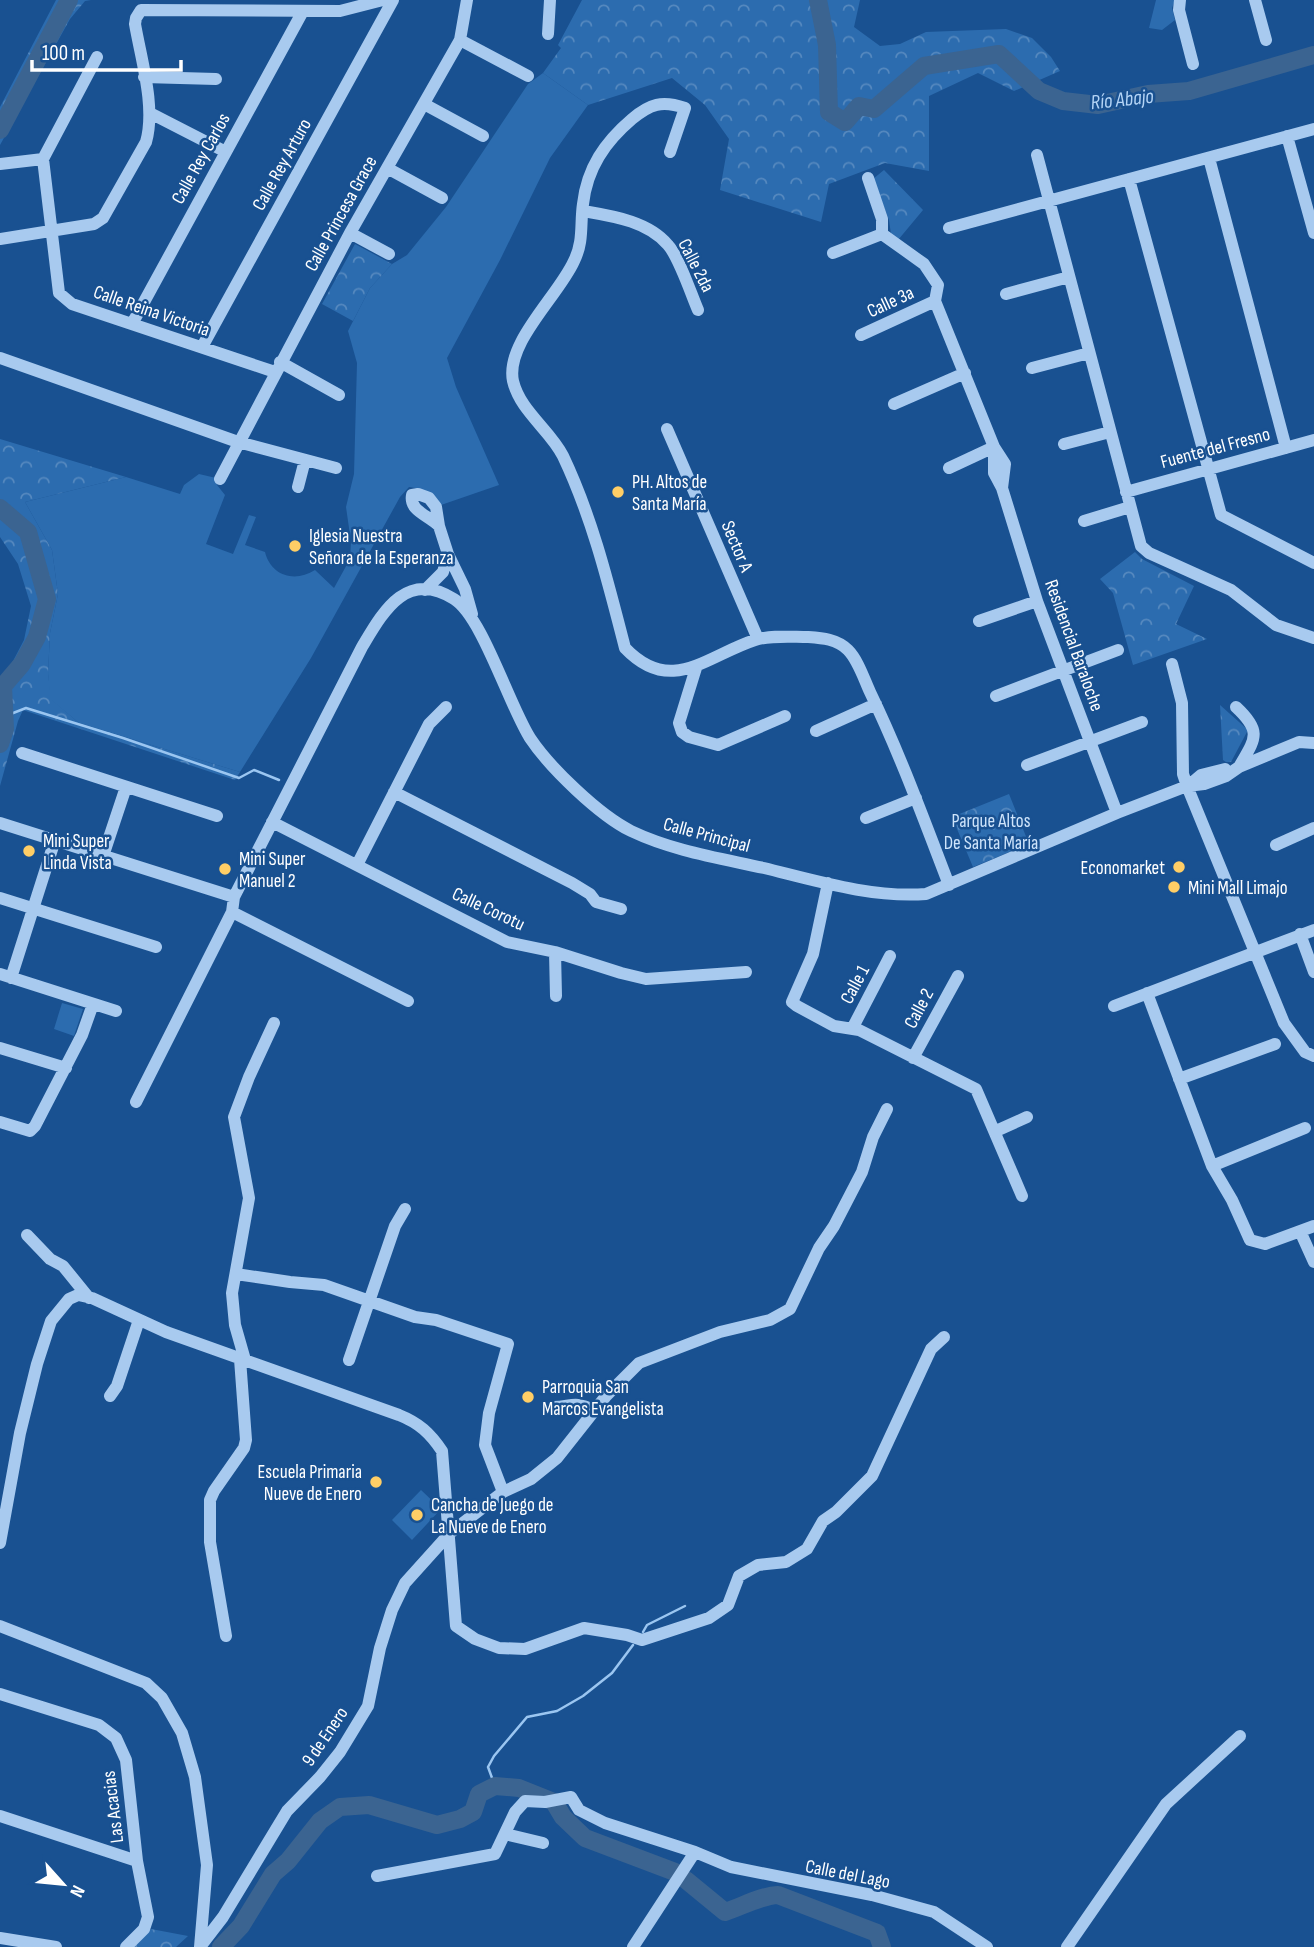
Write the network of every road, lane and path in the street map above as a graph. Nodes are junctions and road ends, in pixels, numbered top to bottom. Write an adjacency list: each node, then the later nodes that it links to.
1 (383, 0): 7 (street)
2 (393, 0): 48 (street, Calle Rey Arturo)
3 (467, 0): 9 (street, Calle Princesa Grace)
4 (550, 0): 8 (street)
5 (1180, 0): 12 (street)
6 (1255, 0): 10 (street)
7 (303, 11): 14 (street); 21 (street, Calle Rey Carlos)
8 (548, 34)
9 (460, 40): 13 (street); 16 (street, Calle Princesa Grace)
10 (1266, 40)
11 (97, 57): 25 (street)
12 (1193, 64)
13 (528, 76)
14 (144, 77): 15 (street); 17 (street)
15 (216, 79)
16 (424, 104): 19 (street); 27 (street, Calle Princesa Grace)
17 (150, 113): 21 (street); 35 (street)
18 (1314, 129): 20 (street)
19 (483, 136)
20 (1287, 136): 24 (street); 33 (street)
21 (226, 152): 46 (street, Calle Rey Carlos)
22 (670, 152): 32 (street)
23 (1037, 155): 31 (street)
24 (1209, 158): 29 (street); 62 (street)
25 (43, 159): 26 (street); 35 (street, Calle Reina Victoria)
26 (0, 164)
27 (387, 168): 30 (street); 36 (street, Calle Princesa Grace)
28 (868, 178): 38 (street)
29 (1129, 179): 31 (street); 66 (street)
30 (442, 198)
31 (1049, 201): 34 (street); 42 (street)
32 (583, 211): 45 (street, Calle 2da); 83 (street)
33 (1312, 214): 37 (street)
34 (949, 228)
35 (52, 231): 39 (street); 46 (street, Calle Reina Victoria)
36 (350, 233): 41 (street); 51 (street, Calle Princesa Grace)
37 (1314, 233)
38 (882, 234): 40 (street); 44 (street, Residencial Baraloche)
39 (0, 239)
40 (833, 253)
41 (389, 254)
42 (1069, 277): 43 (street); 49 (street)
43 (1006, 293)
44 (935, 301): 47 (street, Calle 3a); 53 (street, Residencial Baraloche)
45 (698, 310)
46 (132, 324): 48 (street, Calle Reina Victoria)
47 (861, 335)
48 (202, 347): 51 (street, Calle Reina Victoria)
49 (1089, 353): 52 (street); 57 (street)
50 (0, 358): 59 (street)
51 (277, 367): 54 (street, Calle Reina Victoria); 59 (street, Calle Princesa Grace)
52 (1032, 368)
53 (965, 373): 55 (street); 61 (street, Residencial Baraloche)
54 (339, 396)
55 (894, 404)
56 (667, 429): 80 (street, Sector A)
57 (1111, 432): 60 (street); 69 (street)
58 (1314, 440): 62 (street, Fuente del Fresno)
59 (238, 442): 63 (street); 67 (street, Calle Princesa Grace)
60 (1064, 444)
61 (994, 447): 65 (street); 76 (street, Residencial Baraloche)
62 (1286, 448): 66 (street, Fuente del Fresno)
63 (305, 460): 64 (street); 68 (street)
64 (336, 468)
65 (949, 468)
66 (1208, 469): 69 (street, Fuente del Fresno); 74 (street)
67 (220, 479)
68 (298, 487)
69 (1126, 492): 70 (street)
70 (1130, 507): 71 (street); 79 (street)
71 (1084, 521)
72 (439, 526): 73 (street)
73 (449, 554): 75 (street); 77 (street)
74 (1314, 563)
75 (425, 590): 77 (street, Calle Principal); 104 (street)
76 (1037, 601): 78 (street); 84 (street, Residencial Baraloche)
77 (472, 616): 111 (street, Calle Principal)
78 (979, 621)
79 (1314, 638)
80 (758, 639): 83 (street); 86 (street)
81 (1118, 650): 84 (street)
82 (1172, 664): 97 (street)
83 (696, 668): 89 (street)
84 (1063, 670): 85 (street); 92 (street, Residencial Baraloche)
85 (996, 696)
86 (876, 704): 91 (street); 100 (street)
87 (446, 707): 99 (street)
88 (1236, 708): 96 (street)
89 (785, 716)
90 (1142, 722): 92 (street)
91 (816, 731)
92 (1090, 741): 95 (street); 101 (street, Residencial Baraloche)
93 (1314, 743): 96 (street, Calle Principal)
94 (22, 753): 98 (street)
95 (1027, 765)
96 (1239, 767): 97 (street, Calle Principal)
97 (1187, 786): 101 (street, Calle Principal); 122 (street)
98 (126, 787): 102 (street); 109 (street)
99 (394, 792): 110 (street); 116 (street)
100 (916, 798): 103 (street); 112 (street)
101 (1117, 813): 112 (street, Calle Principal)
102 (217, 816)
103 (866, 818)
104 (272, 822): 110 (street, Calle Corotu); 113 (street)
105 (0, 823): 107 (street)
106 (1314, 828): 108 (street)
107 (55, 840): 109 (street); 115 (street)
108 (1276, 845)
109 (103, 856): 113 (street)
110 (357, 864): 121 (street, Calle Corotu)
111 (828, 883): 112 (street, Calle Principal); 135 (street)
112 (949, 885)
113 (234, 897): 117 (street)
114 (0, 898): 115 (street)
115 (33, 909): 120 (street); 126 (street)
116 (621, 909)
117 (232, 912): 130 (street); 142 (street)
118 (1314, 930): 119 (street)
119 (1300, 934): 122 (street); 125 (street)
120 (156, 947)
121 (555, 952): 124 (street, Calle Corotu); 129 (street)
122 (1255, 953): 128 (street); 138 (street)
123 (890, 957): 135 (street, Calle 1)
124 (746, 972)
125 (1314, 972)
126 (6, 976): 131 (street)
127 (958, 976): 139 (street, Calle 2)
128 (1147, 993): 132 (street); 141 (street)
129 (556, 996)
130 (408, 1001)
131 (93, 1004): 133 (street); 140 (street)
132 (1114, 1006)
133 (116, 1011)
134 (274, 1023): 155 (street)
135 (852, 1029): 139 (street)
136 (1275, 1045): 141 (street)
137 (0, 1048): 140 (street)
138 (1314, 1056)
139 (913, 1058): 147 (street)
140 (66, 1068): 145 (street)
141 (1179, 1079): 148 (street)
142 (135, 1102)
143 (887, 1109): 164 (street, 9 de Enero)
144 (1027, 1117): 147 (street)
145 (0, 1122)
146 (1305, 1128): 148 (street)
147 (996, 1131): 149 (street)
148 (1212, 1166): 152 (street)
149 (1022, 1196)
150 (405, 1209): 157 (street)
151 (1314, 1226): 152 (street)
152 (1300, 1231): 154 (street)
153 (27, 1236): 156 (street)
154 (1314, 1262)
155 (236, 1274): 157 (street); 160 (street)
156 (89, 1298): 158 (street); 167 (street)
157 (370, 1301): 161 (street); 165 (street)
158 (139, 1320): 160 (street); 162 (street)
159 (944, 1337): 166 (street)
160 (242, 1359): 166 (street); 169 (street)
161 (349, 1360)
162 (110, 1396)
163 (554, 1407): 164 (street)
164 (594, 1410): 165 (street, 9 de Enero)
165 (503, 1492): 166 (street, 9 de Enero)
166 (450, 1533): 181 (street, 9 de Enero)
167 (0, 1543)
168 (0, 1626): 181 (street)
169 (226, 1636)
170 (0, 1695): 176 (street, Las Acacias)
171 (1240, 1736): 184 (street)
172 (0, 1816): 176 (street)
173 (505, 1834): 174 (street); 175 (street, Calle del Lago); 177 (street)
174 (543, 1843)
175 (695, 1852): 182 (street); 183 (street, Calle del Lago)
176 (137, 1861): 180 (street, Las Acacias)
177 (377, 1876)
178 (0, 1938): 179 (street)
179 (56, 1947)
180 (125, 1947)
181 (200, 1947)
182 (633, 1947)
183 (987, 1947)
184 (1067, 1947)

